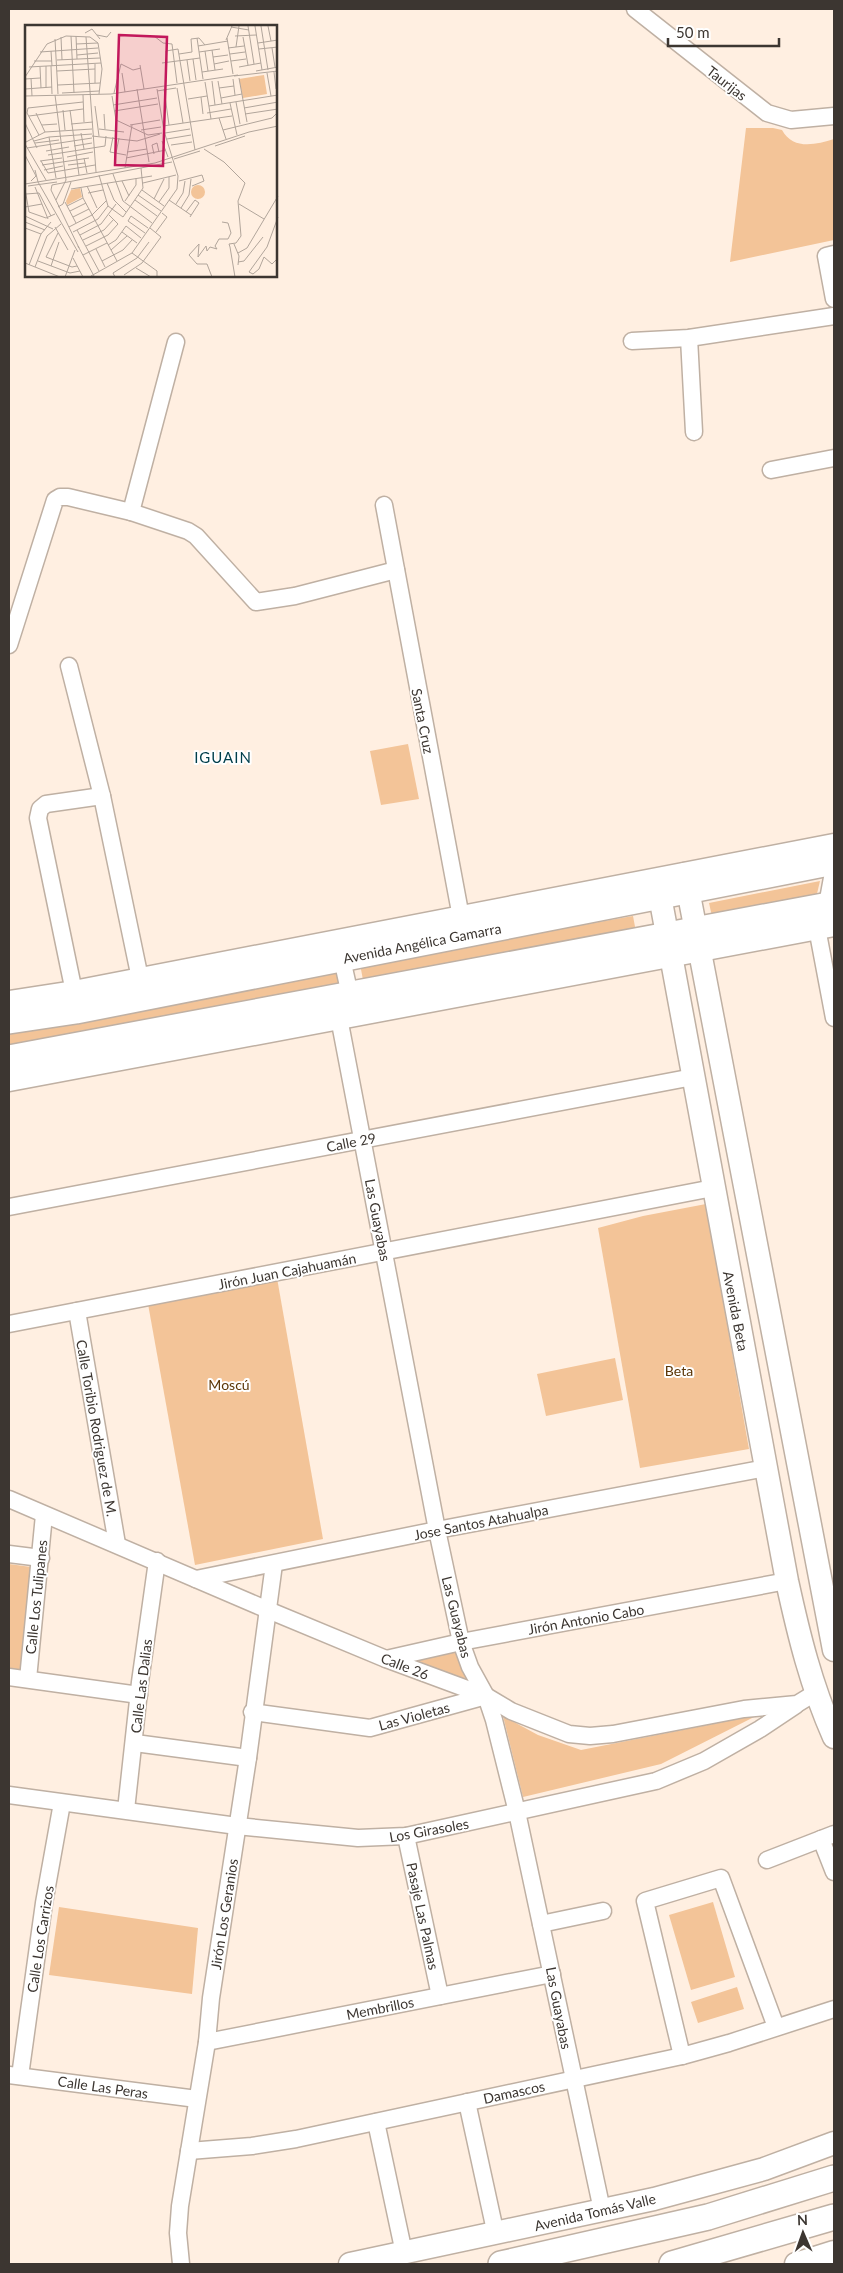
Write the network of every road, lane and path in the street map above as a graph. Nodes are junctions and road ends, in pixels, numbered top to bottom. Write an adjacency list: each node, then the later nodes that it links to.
1 (635, 9): 2 (street, Taurijas)
2 (834, 116)
3 (830, 255): 4 (street)
4 (834, 299)
5 (834, 316): 6 (street)
6 (689, 338): 7 (street); 9 (street)
7 (632, 341)
8 (176, 342): 13 (street)
9 (694, 432)
10 (834, 458): 11 (street)
11 (771, 470)
12 (384, 506): 14 (street, Santa Cruz)
13 (131, 512): 14 (street); 15 (street)
14 (396, 570): 22 (street, Santa Cruz)
15 (9, 645)
16 (69, 666): 17 (street)
17 (102, 796): 26 (street); 27 (street)
18 (834, 855): 19 (main road, Avenida Angélica Gamarra); 21 (street)
19 (687, 883): 20 (main road, Avenida Angélica Gamarra); 23 (main road)
20 (658, 889): 22 (main road, Avenida Angélica Gamarra); 24 (main road, Avenida Beta)
21 (828, 916): 23 (main road); 32 (street)
22 (462, 927): 25 (main road, Avenida Angélica Gamarra)
23 (698, 940): 24 (main road); 30 (main road)
24 (669, 946): 28 (main road); 31 (main road); 34 (main road, Avenida Beta)
25 (340, 950): 26 (main road, Avenida Angélica Gamarra); 28 (street)
26 (142, 988): 27 (main road, Avenida Angélica Gamarra); 33 (main road, Avenida Angélica Gamarra)
27 (74, 992): 29 (main road, Avenida Angélica Gamarra)
28 (350, 995): 31 (street); 35 (main road)
29 (9, 1002)
30 (712, 1016): 34 (main road); 43 (main road)
31 (339, 1018): 37 (main road); 38 (street, Las Guayabas)
32 (834, 1018)
33 (9, 1021)
34 (683, 1022): 36 (main road, Avenida Beta)
35 (9, 1058)
36 (693, 1077): 38 (street, Calle 29); 39 (main road, Avenida Beta)
37 (9, 1080)
38 (362, 1139): 40 (street, Calle 29); 41 (street, Las Guayabas)
39 (713, 1188): 41 (street, Jirón Juan Cajahuamán); 44 (main road, Avenida Beta)
40 (9, 1207)
41 (384, 1252): 42 (street, Jirón Juan Cajahuamán); 49 (street, Las Guayabas)
42 (77, 1311): 45 (street, Jirón Juan Cajahuamán); 50 (street, Calle Toribio Rodriguez de M.)
43 (769, 1312): 44 (main road); 55 (main road)
44 (738, 1318): 46 (main road, Avenida Beta)
45 (9, 1324)
46 (766, 1468): 49 (street, Jose Santos Atahualpa); 57 (main road, Avenida Beta)
47 (9, 1499): 48 (street, Calle 26)
48 (44, 1515): 50 (street, Calle 26); 52 (street, Calle Los Tulipanes)
49 (437, 1530): 54 (street, Jose Santos Atahualpa); 59 (street, Las Guayabas)
50 (117, 1544): 53 (street, Calle 26)
51 (9, 1554): 52 (street)
52 (41, 1558): 63 (street, Calle Los Tulipanes)
53 (157, 1561): 56 (street, Calle 26); 64 (street, Calle Las Dalias)
54 (274, 1564): 56 (street, Jose Santos Atahualpa); 58 (street, Jirón Los Geranios)
55 (827, 1574): 60 (main road)
56 (196, 1579): 58 (street, Calle 26)
57 (787, 1581): 59 (street, Jirón Antonio Cabo); 66 (main road, Avenida Beta)
58 (268, 1610): 61 (street, Calle 26); 67 (street, Jirón Los Geranios)
59 (461, 1642): 61 (street, Jirón Antonio Cabo); 65 (street, Las Guayabas)
60 (834, 1650)
61 (386, 1659): 65 (street, Calle 26)
62 (9, 1677): 63 (street)
63 (28, 1679): 64 (street)
64 (139, 1695): 69 (street, Calle Las Dalias)
65 (486, 1696): 66 (street, Calle 26); 67 (street, Las Violetas); 74 (street, Las Guayabas)
66 (806, 1698): 68 (main road, Avenida Beta); 74 (street, Los Girasoles)
67 (252, 1712): 70 (street, Jirón Los Geranios)
68 (834, 1737)
69 (135, 1743): 70 (street); 73 (street, Calle Las Dalias)
70 (248, 1758): 75 (street, Jirón Los Geranios)
71 (9, 1795): 72 (street, Los Girasoles)
72 (62, 1803): 73 (street, Los Girasoles); 88 (street, Calle Los Carrizos)
73 (126, 1810): 75 (street, Los Girasoles)
74 (517, 1812): 76 (street, Los Girasoles); 81 (street, Las Guayabas)
75 (237, 1826): 76 (street, Los Girasoles); 86 (street, Jirón Los Geranios)
76 (406, 1836): 83 (street, Pasaje Las Palmas)
77 (828, 1836): 78 (street); 79 (street)
78 (767, 1860)
79 (834, 1872)
80 (603, 1912): 81 (street)
81 (541, 1924): 82 (street, Las Guayabas)
82 (552, 1974): 83 (street, Membrillos); 89 (street, Las Guayabas)
83 (440, 1996): 86 (street, Membrillos)
84 (834, 2009): 85 (street, Damascos)
85 (776, 2028): 87 (street, Damascos); 87 (street)
86 (208, 2042): 90 (street, Jirón Los Geranios)
87 (682, 2056): 89 (street, Damascos)
88 (14, 2075): 90 (street, Calle Las Peras)
89 (573, 2080): 91 (street, Damascos); 96 (street, Las Guayabas)
90 (197, 2099): 94 (street, Jirón Los Geranios)
91 (467, 2102): 92 (street, Damascos); 98 (street)
92 (376, 2122): 94 (street, Damascos); 100 (street)
93 (834, 2143): 96 (main road, Avenida Tomás Valle)
94 (189, 2151): 102 (street, Jirón Los Geranios)
95 (834, 2178): 104 (main road)
96 (602, 2210): 98 (main road, Avenida Tomás Valle)
97 (834, 2217): 105 (main road)
98 (496, 2235): 100 (main road, Avenida Tomás Valle)
99 (834, 2252): 106 (main road)
100 (404, 2253): 103 (main road, Avenida Tomás Valle)
101 (834, 2263): 107 (main road)
102 (181, 2264)
103 (350, 2264)
104 (502, 2264)
105 (672, 2264)
106 (796, 2264)
107 (818, 2264)

